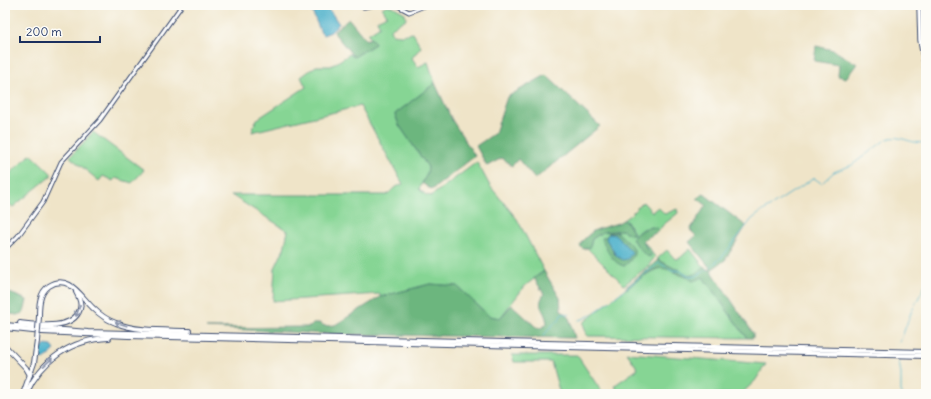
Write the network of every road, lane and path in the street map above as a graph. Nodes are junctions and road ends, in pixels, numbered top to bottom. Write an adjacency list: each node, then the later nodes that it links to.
1 (182, 5): 8 (street)
2 (350, 5): 3 (street)
3 (375, 5)
4 (396, 5): 5 (street)
5 (427, 5)
6 (919, 5): 7 (main road)
7 (926, 75)
8 (5, 249)
9 (39, 317): 10 (highway, one-way to 10); 12 (highway, one-way to 9); 18 (highway, bridge)
10 (5, 323): 12 (highway)
11 (5, 328): 13 (highway)
12 (201, 334): 16 (highway)
13 (128, 336): 16 (highway); 19 (highway, one-way to 13)
14 (5, 346): 18 (highway)
15 (926, 350): 16 (highway)
16 (901, 353): 17 (highway)
17 (926, 356)
18 (30, 375): 19 (highway)
19 (25, 394)

